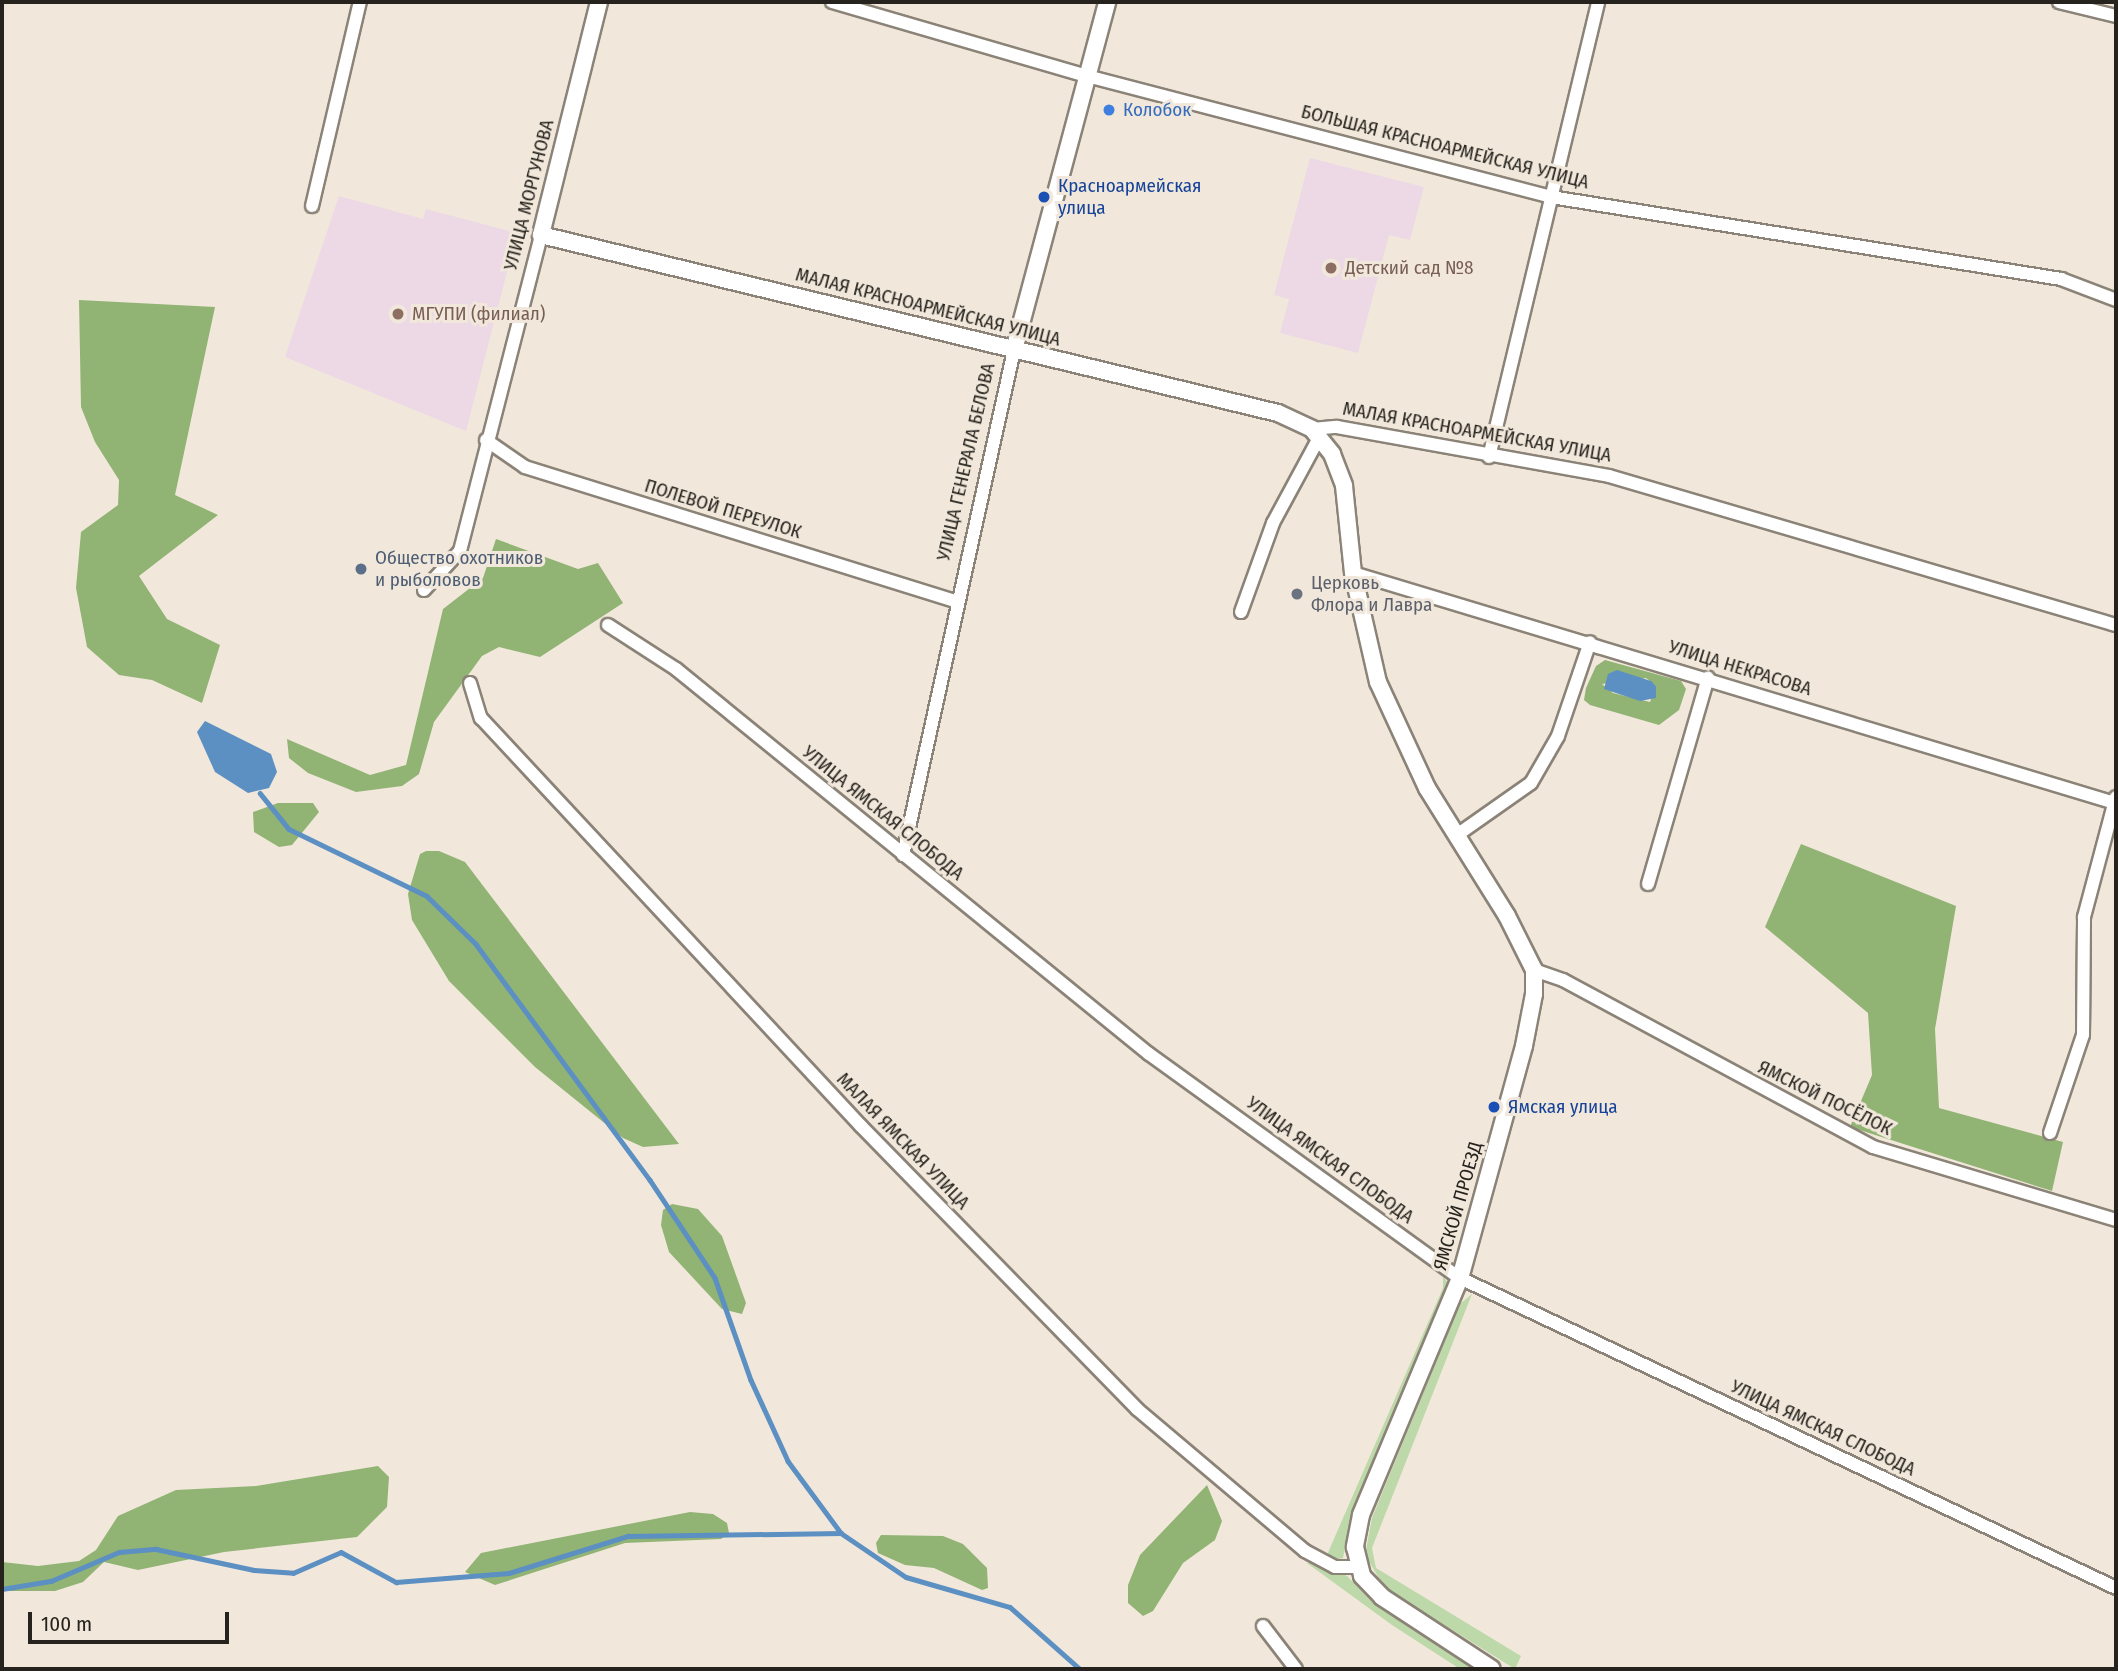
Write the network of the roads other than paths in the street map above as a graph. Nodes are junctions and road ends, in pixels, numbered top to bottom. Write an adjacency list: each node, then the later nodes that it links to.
1 (360, 2): 10 (street)
2 (599, 2): 11 (main road, УЛИЦА МОРГУНОВА)
3 (832, 2): 8 (street, БОЛЬШАЯ КРАСНОАРМЕЙСКАЯ УЛИЦА)
4 (1107, 2): 8 (main road, УЛИЦА ГЕНЕРАЛА БЕЛОВА)
5 (1598, 2): 9 (street)
6 (2059, 2): 7 (street)
7 (2116, 16)
8 (1087, 76): 9 (street, БОЛЬШАЯ КРАСНОАРМЕЙСКАЯ УЛИЦА); 13 (main road, УЛИЦА ГЕНЕРАЛА БЕЛОВА)
9 (1551, 197): 12 (street, БОЛЬШАЯ КРАСНОАРМЕЙСКАЯ УЛИЦА); 16 (street)
10 (312, 206)
11 (541, 235): 13 (main road, МАЛАЯ КРАСНОАРМЕЙСКАЯ УЛИЦА); 15 (street, УЛИЦА МОРГУНОВА)
12 (2116, 300)
13 (1014, 350): 14 (main road, МАЛАЯ КРАСНОАРМЕЙСКАЯ УЛИЦА); 19 (street, УЛИЦА ГЕНЕРАЛА БЕЛОВА)
14 (1316, 433): 16 (street, МАЛАЯ КРАСНОАРМЕЙСКАЯ УЛИЦА); 17 (main road); 20 (street)
15 (486, 440): 18 (street, УЛИЦА МОРГУНОВА); 19 (street, ПОЛЕВОЙ ПЕРЕУЛОК)
16 (1489, 457): 22 (street, МАЛАЯ КРАСНОАРМЕЙСКАЯ УЛИЦА)
17 (1353, 573): 23 (street, УЛИЦА НЕКРАСОВА); 27 (main road)
18 (424, 590)
19 (956, 601): 28 (street, УЛИЦА ГЕНЕРАЛА БЕЛОВА)
20 (1241, 612)
21 (608, 625): 28 (street, УЛИЦА ЯМСКАЯ СЛОБОДА)
22 (2116, 625)
23 (1590, 642): 24 (street, УЛИЦА НЕКРАСОВА); 27 (street)
24 (1708, 678): 26 (street, УЛИЦА НЕКРАСОВА); 29 (street)
25 (470, 684): 34 (street, МАЛАЯ ЯМСКАЯ УЛИЦА)
26 (2115, 800): 31 (street)
27 (1457, 835): 30 (main road)
28 (903, 855): 33 (street, УЛИЦА ЯМСКАЯ СЛОБОДА)
29 (1647, 884)
30 (1534, 970): 32 (street, ЯМСКОЙ ПОСЁЛОК); 33 (main road, ЯМСКОЙ ПРОЕЗД)
31 (2050, 1133)
32 (2116, 1220)
33 (1460, 1278): 34 (main road, ЯМСКОЙ ПРОЕЗД); 35 (street, УЛИЦА ЯМСКАЯ СЛОБОДА)
34 (1358, 1567): 38 (main road)
35 (2116, 1588)
36 (1263, 1626): 37 (street)
37 (1296, 1669)
38 (1492, 1669)

